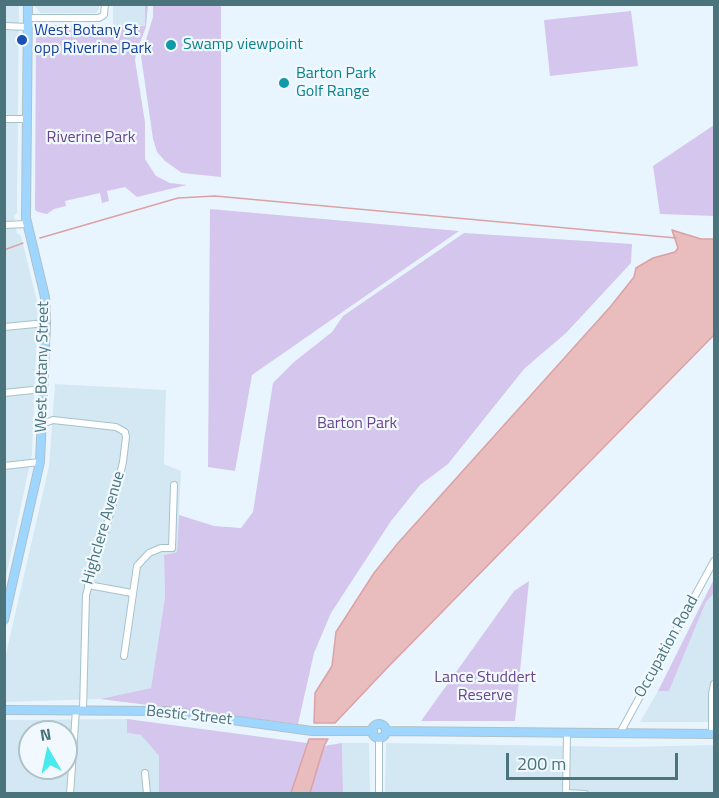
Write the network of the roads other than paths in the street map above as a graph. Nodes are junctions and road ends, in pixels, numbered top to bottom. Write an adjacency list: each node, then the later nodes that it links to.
1 (28, 4): 3 (main road, West Botany Street)
2 (105, 4): 3 (street)
3 (28, 22): 4 (street); 6 (main road, West Botany Street)
4 (4, 26)
5 (4, 119): 6 (street)
6 (27, 119): 7 (main road, West Botany Street)
7 (27, 224): 8 (street); 9 (main road, West Botany Street)
8 (4, 225)
9 (46, 323): 10 (street); 11 (main road, West Botany Street)
10 (4, 327)
11 (43, 389): 12 (street); 13 (main road, West Botany Street)
12 (4, 393)
13 (42, 424): 14 (main road, West Botany Street); 18 (street, Highclere Avenue)
14 (40, 462): 15 (street); 20 (main road, West Botany Street)
15 (4, 466)
16 (174, 485): 19 (street)
17 (714, 561): 25 (street, Occupation Road)
18 (88, 585): 19 (street); 24 (street, Highclere Avenue)
19 (132, 593): 21 (street)
20 (4, 620)
21 (124, 656)
22 (714, 684): 28 (street)
23 (4, 710): 24 (main road, Bestic Street)
24 (80, 710): 26 (main road, Bestic Street); 31 (street, Highclere Avenue)
25 (620, 733): 27 (main road); 28 (main road)
26 (376, 734): 27 (main road, Bestic Street); 33 (street)
27 (567, 734): 30 (street)
28 (713, 734)
29 (146, 772): 32 (street)
30 (566, 793): 34 (street)
31 (70, 794)
32 (147, 794)
33 (379, 794)
34 (585, 794)

